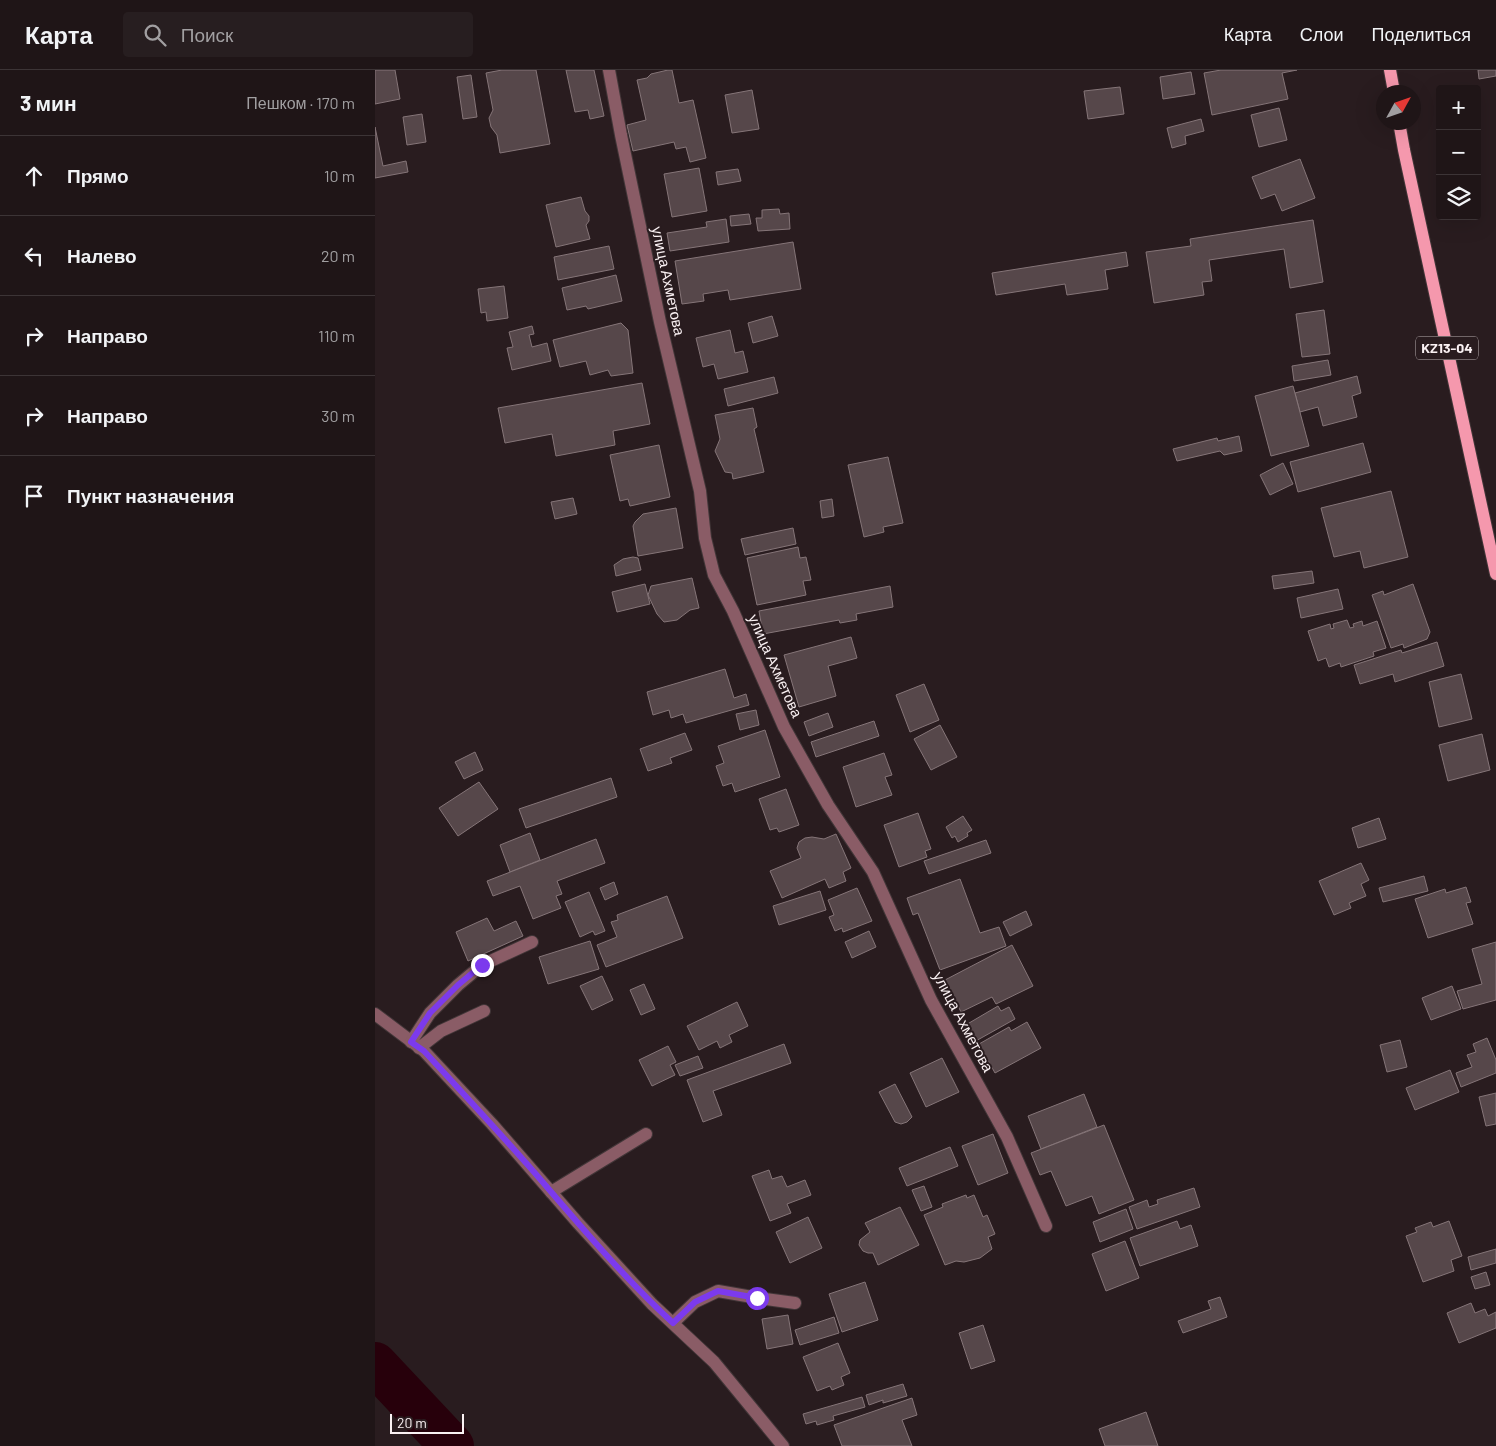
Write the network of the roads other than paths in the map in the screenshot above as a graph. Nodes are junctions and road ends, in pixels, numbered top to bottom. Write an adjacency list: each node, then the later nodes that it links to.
1 (609, 70): 12 (street, улица Ахметова)
2 (1390, 70): 3 (main road)
3 (1393, 85)
4 (1400, 130): 5 (main road, KZ13-04)
5 (1496, 574)
6 (532, 942): 9 (street)
7 (484, 1011): 9 (street)
8 (375, 1014): 9 (street)
9 (415, 1045): 11 (street)
10 (645, 1134): 11 (street)
11 (551, 1192): 14 (street)
12 (1047, 1226)
13 (795, 1303): 14 (street)
14 (673, 1323): 15 (street)
15 (783, 1446)

